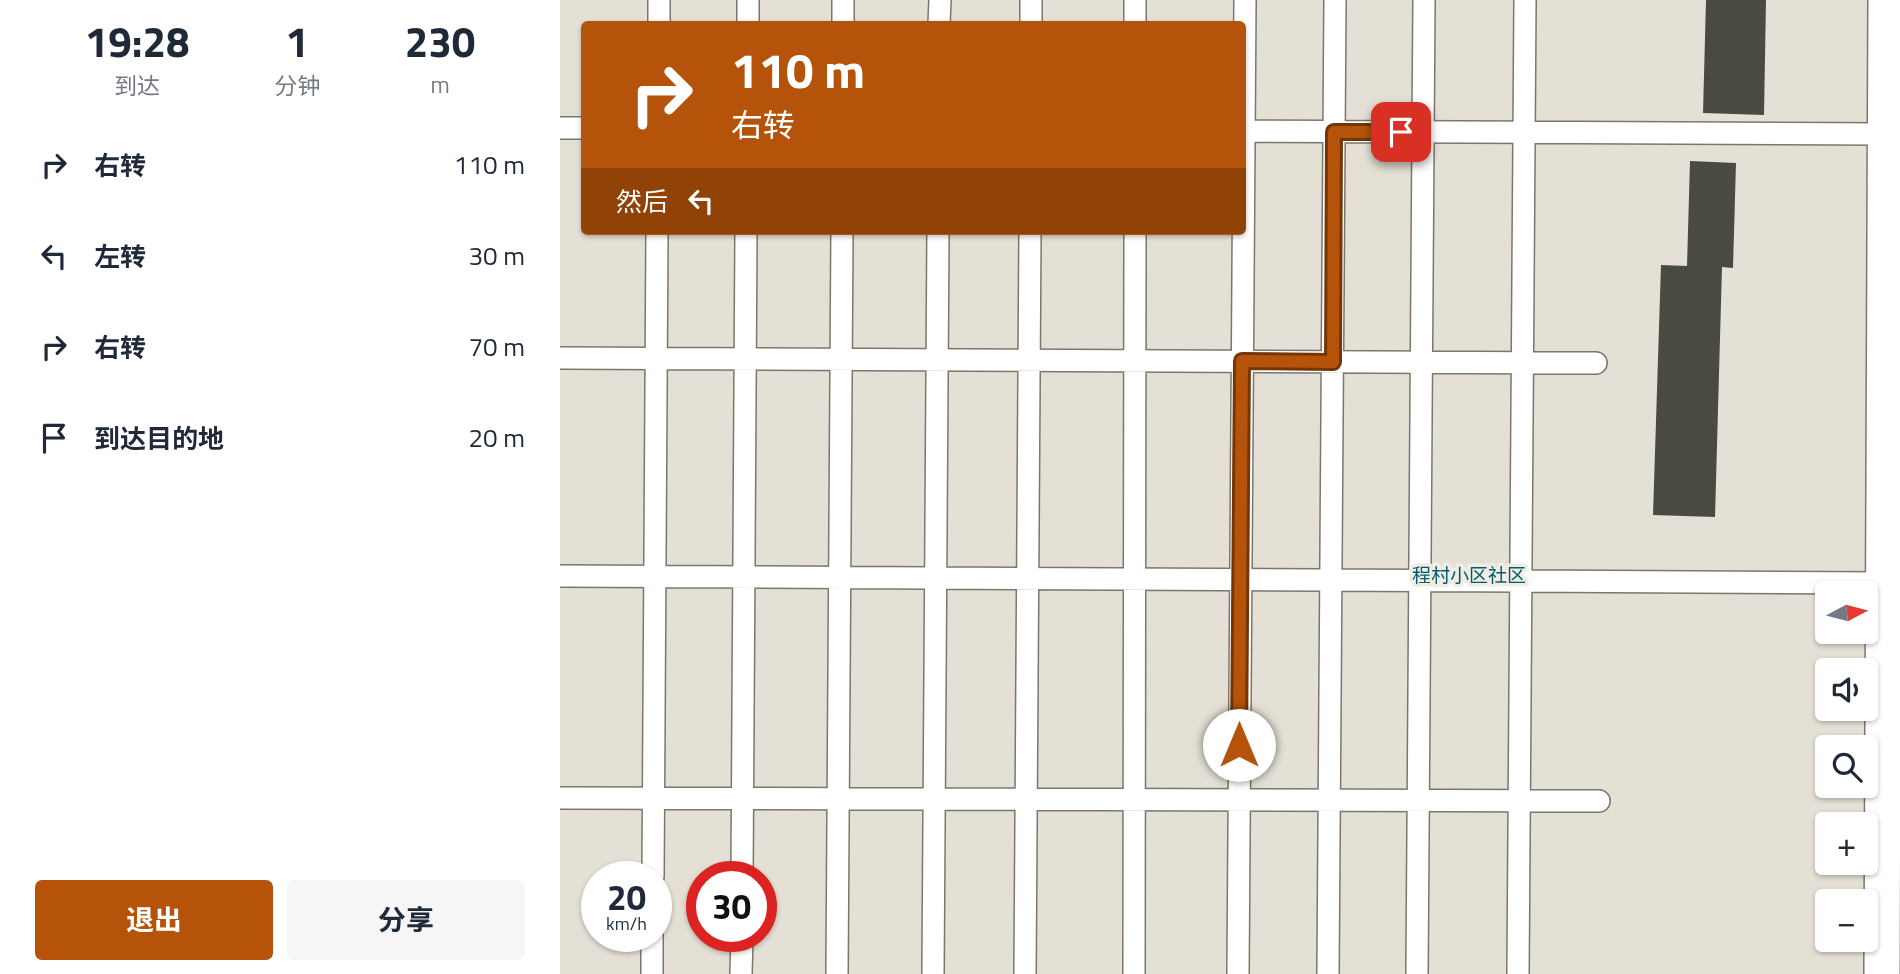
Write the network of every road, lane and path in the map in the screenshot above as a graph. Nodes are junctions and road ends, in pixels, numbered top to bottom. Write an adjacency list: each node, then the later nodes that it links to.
1 (659, 0): 12 (street)
2 (748, 0): 13 (street)
3 (843, 0): 14 (street)
4 (940, 0): 15 (street)
5 (1031, 0): 16 (street)
6 (1135, 0): 17 (street)
7 (1245, 0): 18 (street)
8 (1335, 0): 22 (street)
9 (1424, 0): 23 (street)
10 (1525, 0): 24 (street)
11 (1886, 0): 25 (highway)
12 (659, 21)
13 (748, 21)
14 (843, 21)
15 (939, 21)
16 (1031, 21)
17 (1135, 21)
18 (1245, 21)
19 (560, 128): 20 (street)
20 (581, 128)
21 (1246, 131): 22 (street)
22 (1334, 132): 23 (street); 41 (street)
23 (1423, 132): 24 (street); 42 (street)
24 (1524, 133): 25 (street); 43 (street)
25 (1886, 134): 56 (highway)
26 (657, 235): 34 (street)
27 (746, 235): 35 (street)
28 (842, 235): 36 (street)
29 (938, 235): 37 (street)
30 (1030, 235): 38 (street)
31 (1135, 235): 39 (street)
32 (1243, 235): 40 (street)
33 (560, 358): 34 (street)
34 (656, 358): 35 (street); 46 (street)
35 (746, 359): 36 (street); 47 (street)
36 (841, 359): 37 (street); 48 (street)
37 (937, 360): 38 (street); 49 (street)
38 (1029, 360): 39 (street); 50 (street)
39 (1135, 361): 40 (street); 51 (street)
40 (1242, 361): 41 (street); 52 (street)
41 (1333, 362): 42 (street); 53 (street)
42 (1421, 362): 43 (street); 54 (street)
43 (1522, 363): 44 (street); 55 (street)
44 (1596, 363)
45 (560, 576): 46 (street)
46 (655, 577): 47 (street); 58 (street)
47 (744, 577): 48 (street); 59 (street)
48 (839, 578): 49 (street); 60 (street)
49 (935, 578): 50 (street); 61 (street)
50 (1027, 579): 51 (street); 62 (street)
51 (1134, 579): 52 (street); 63 (street)
52 (1241, 580): 53 (street); 64 (street)
53 (1331, 580): 54 (street); 65 (street)
54 (1420, 580): 55 (street); 66 (street)
55 (1521, 581): 56 (street); 67 (street)
56 (1884, 583): 83 (highway)
57 (560, 798): 58 (street)
58 (653, 798): 59 (street); 69 (street)
59 (742, 799): 60 (street); 70 (street)
60 (838, 799): 61 (street); 75 (street)
61 (934, 799): 62 (street); 76 (street)
62 (1026, 799): 63 (street); 77 (street)
63 (1134, 800): 64 (street); 78 (street)
64 (1239, 800): 65 (street); 79 (street)
65 (1329, 800): 66 (street); 80 (street)
66 (1418, 801): 67 (street); 81 (street)
67 (1519, 801): 68 (street); 82 (street)
68 (1599, 801)
69 (653, 861)
70 (742, 861)
71 (652, 952): 73 (street)
72 (741, 952): 74 (street)
73 (652, 974)
74 (741, 974)
75 (836, 974)
76 (933, 974)
77 (1025, 974)
78 (1134, 974)
79 (1238, 974)
80 (1328, 974)
81 (1417, 974)
82 (1518, 974)
83 (1882, 974)

